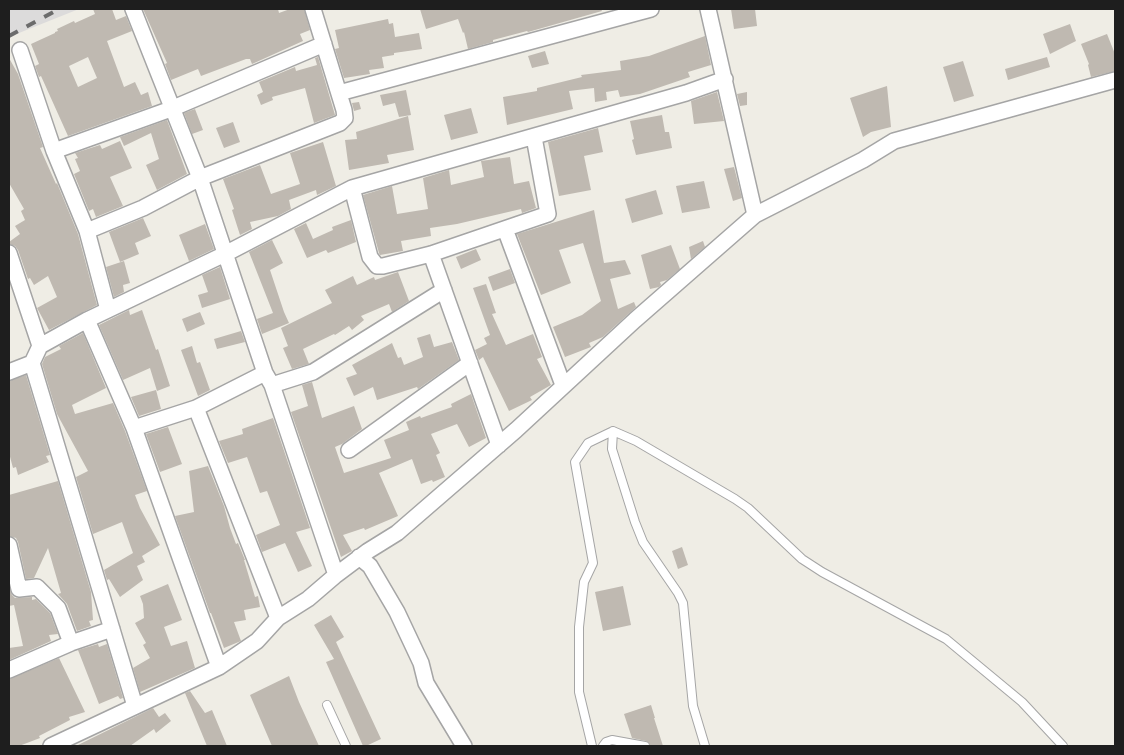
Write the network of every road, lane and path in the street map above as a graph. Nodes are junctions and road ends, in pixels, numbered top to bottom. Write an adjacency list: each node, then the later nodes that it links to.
1 (133, 9): 10 (street)
2 (315, 9): 5 (street)
3 (650, 9): 9 (street)
4 (708, 9): 7 (street)
5 (324, 44): 9 (street); 10 (street)
6 (20, 50): 12 (street)
7 (725, 79): 11 (street); 15 (street)
8 (1115, 80): 15 (street)
9 (339, 92): 13 (street)
10 (171, 109): 12 (street); 13 (street)
11 (534, 137): 14 (street); 16 (street)
12 (54, 151): 17 (street)
13 (200, 178): 17 (street); 19 (street)
14 (352, 188): 19 (street); 20 (street)
15 (755, 215): 29 (street)
16 (505, 229): 20 (street); 29 (street)
17 (87, 231): 22 (street)
18 (9, 253): 24 (street)
19 (225, 254): 22 (street); 28 (street)
20 (431, 254): 21 (street)
21 (444, 290): 26 (street); 28 (street)
22 (108, 310): 23 (street)
23 (88, 320): 24 (street); 31 (street)
24 (40, 346): 25 (street)
25 (32, 362): 27 (street); 39 (street)
26 (470, 363): 33 (street); 34 (street)
27 (9, 372)
28 (268, 379): 30 (street); 37 (street)
29 (564, 385): 33 (street)
30 (196, 408): 31 (street); 38 (street)
31 (134, 428): 41 (street)
32 (613, 432): 48 (lane); 51 (lane); 52 (lane)
33 (498, 445): 36 (street)
34 (349, 450)
35 (9, 545): 40 (street)
36 (360, 557): 37 (street); 47 (street)
37 (336, 574): 38 (street)
38 (278, 618): 41 (street)
39 (112, 629): 40 (street); 44 (street)
40 (72, 644): 42 (street)
41 (219, 667): 44 (street)
42 (9, 670)
43 (328, 705): 46 (lane)
44 (135, 706): 45 (street)
45 (51, 746)
46 (346, 746)
47 (464, 746)
48 (592, 746)
49 (603, 746): 50 (lane)
50 (645, 746)
51 (705, 746)
52 (1063, 746)

